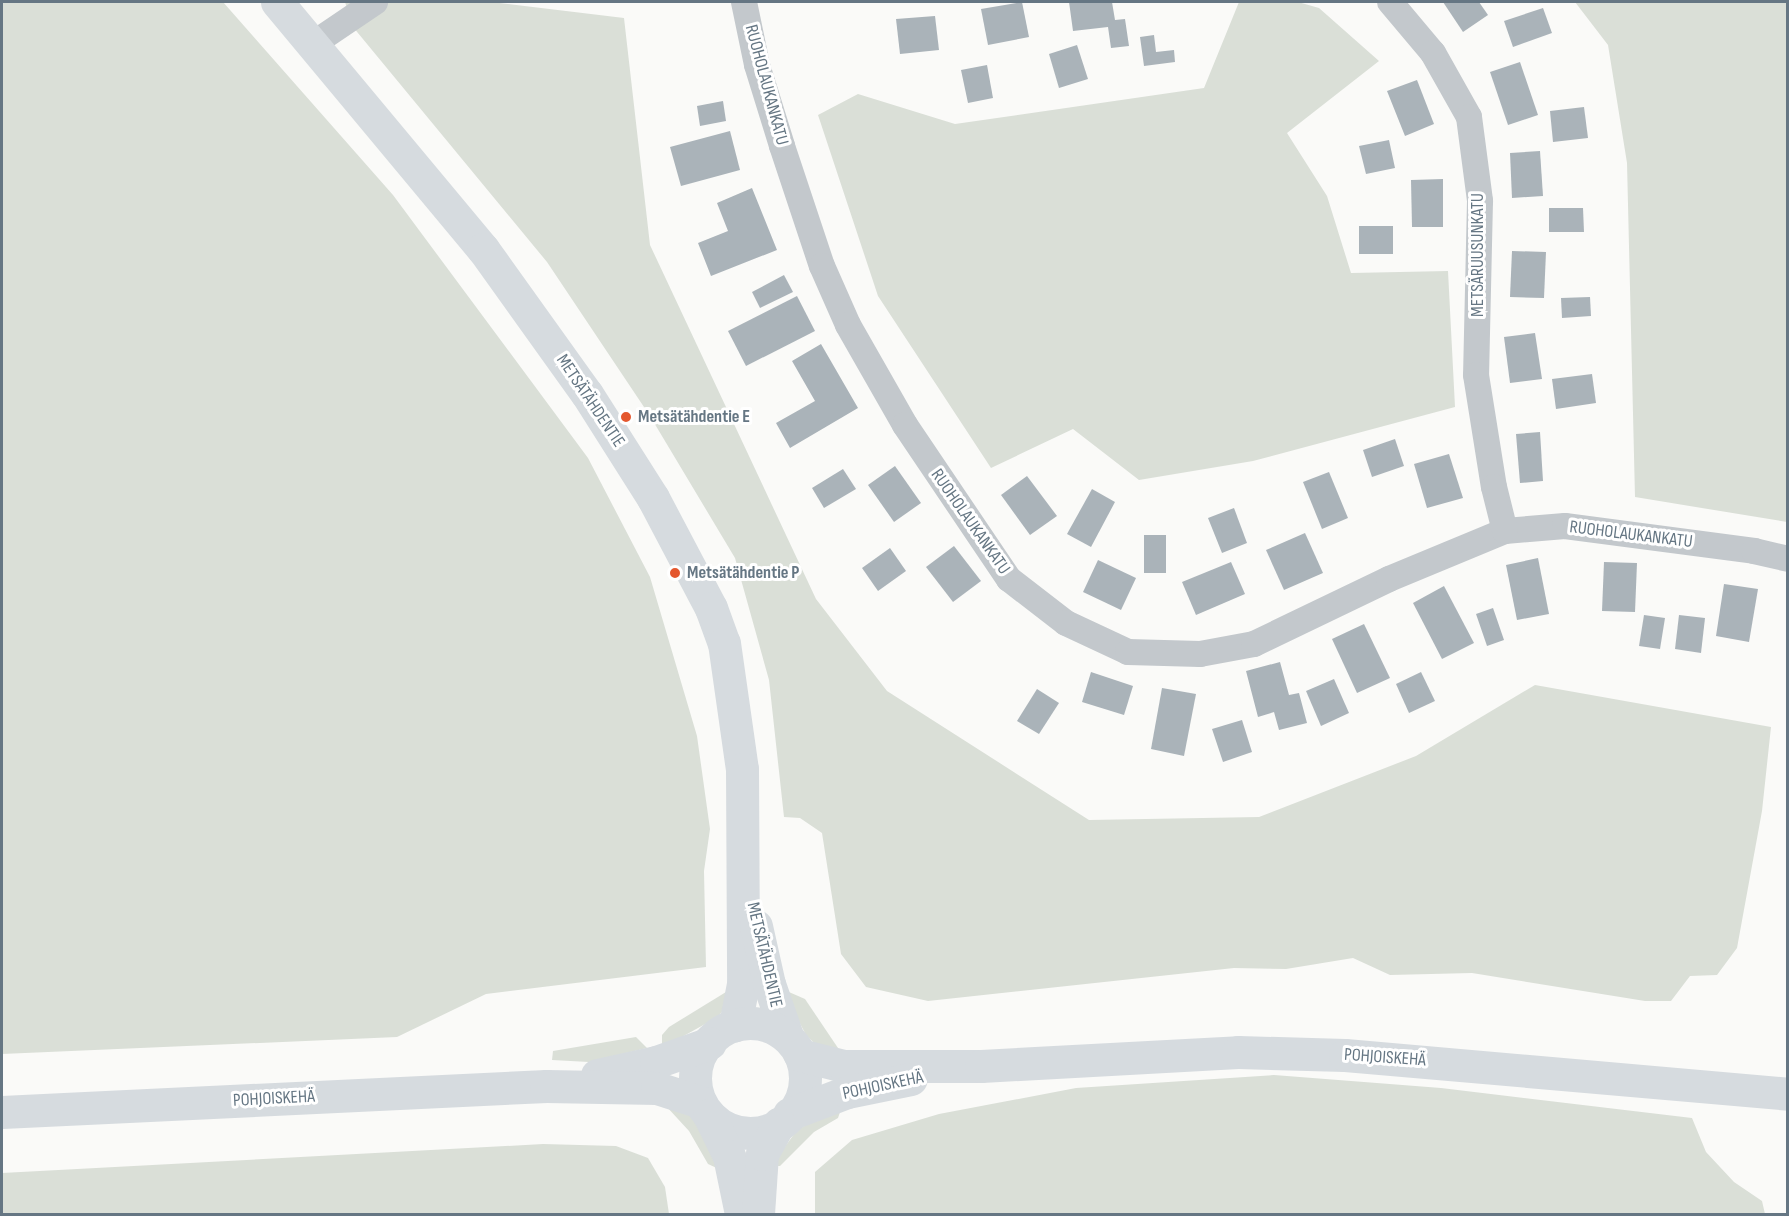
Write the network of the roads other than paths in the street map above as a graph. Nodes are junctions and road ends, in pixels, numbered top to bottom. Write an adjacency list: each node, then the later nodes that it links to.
1 (277, 2): 5 (main road, METSÄTÄHDENTIE)
2 (375, 2): 5 (street)
3 (744, 2): 6 (street, RUOHOLAUKANKATU)
4 (1390, 2): 6 (street, METSÄRUUSUNKATU)
5 (313, 44): 8 (main road, METSÄTÄHDENTIE)
6 (1505, 531): 7 (street, RUOHOLAUKANKATU)
7 (1788, 559)
8 (745, 873): 9 (main road, METSÄTÄHDENTIE); 10 (main road, METSÄTÄHDENTIE)
9 (723, 1034): 10 (main road); 12 (main road, POHJOISKEHÄ); 14 (main road)
10 (794, 1046): 11 (main road, POHJOISKEHÄ); 16 (main road)
11 (981, 1066): 13 (main road, POHJOISKEHÄ); 16 (main road, POHJOISKEHÄ)
12 (546, 1086): 14 (main road, POHJOISKEHÄ); 15 (main road, POHJOISKEHÄ)
13 (1788, 1094)
14 (704, 1109): 16 (main road); 17 (main road)
15 (2, 1112)
16 (784, 1119): 18 (main road)
17 (741, 1215)
18 (758, 1215)

